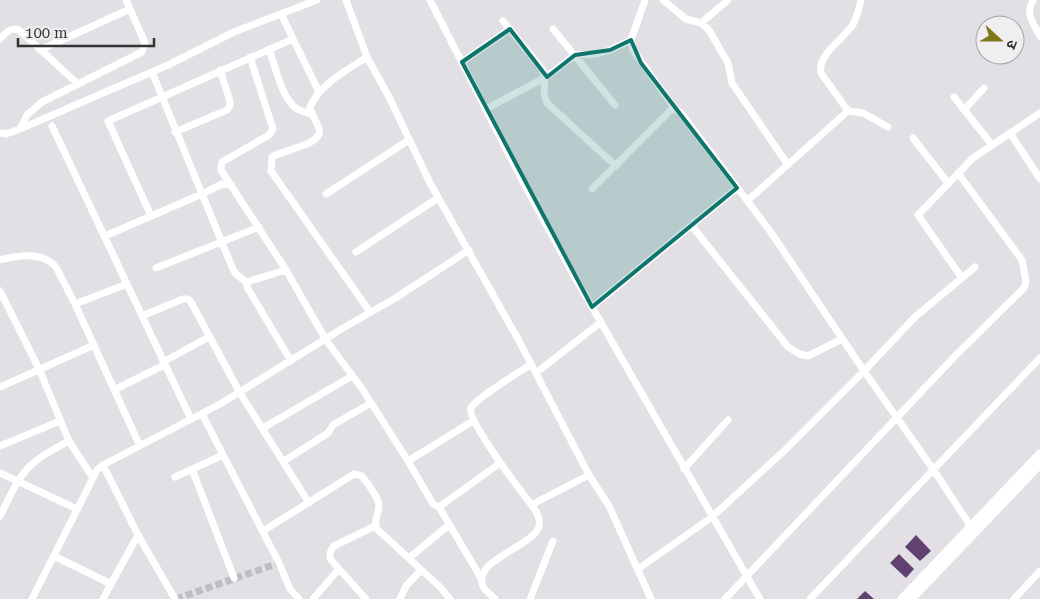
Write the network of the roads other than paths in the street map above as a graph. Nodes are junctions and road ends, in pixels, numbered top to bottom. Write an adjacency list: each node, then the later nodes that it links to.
1 (126, 0): 10 (street)
2 (317, 0): 11 (street)
3 (346, 0): 24 (street)
4 (430, 0): 25 (street)
5 (645, 0): 19 (street)
6 (663, 0): 13 (street)
7 (728, 0): 13 (street)
8 (861, 0): 38 (street)
9 (1034, 0): 16 (street)
10 (130, 9): 21 (street); 29 (street)
11 (281, 14): 18 (street); 27 (street)
12 (503, 21): 14 (street)
13 (701, 23): 50 (street)
14 (510, 29): 25 (street); 28 (street)
15 (553, 29): 22 (street)
16 (1039, 30)
17 (0, 39): 21 (street)
18 (293, 39): 20 (street); 31 (street)
19 (631, 40): 22 (street); 36 (street)
20 (269, 49): 23 (street); 40 (street)
21 (40, 50): 29 (street)
22 (575, 55): 28 (street); 34 (street)
23 (250, 57): 26 (street); 55 (street)
24 (367, 57): 31 (street); 48 (street)
25 (462, 62): 35 (street)
26 (220, 70): 32 (street); 44 (street)
27 (152, 72): 32 (street); 43 (street)
28 (546, 77): 35 (street); 51 (street)
29 (78, 84): 43 (street)
30 (984, 88): 37 (street)
31 (319, 92): 40 (street)
32 (161, 96): 44 (street); 62 (street)
33 (954, 97): 37 (street)
34 (615, 105)
35 (486, 109): 78 (street)
36 (675, 110): 51 (street); 56 (street)
37 (964, 110): 49 (street)
38 (848, 111): 42 (street); 50 (street)
39 (1040, 113): 46 (street)
40 (312, 114): 79 (street)
41 (52, 126): 65 (street)
42 (888, 127)
43 (20, 129): 45 (street)
44 (175, 132): 58 (street)
45 (0, 133)
46 (1010, 133): 49 (street); 53 (street)
47 (913, 138): 54 (street)
48 (409, 140): 59 (street); 60 (street)
49 (992, 145): 52 (street)
50 (788, 165): 61 (street)
51 (616, 166): 57 (street)
52 (958, 174): 54 (street); 99 (street)
53 (1040, 180)
54 (948, 184): 73 (street)
55 (231, 185): 58 (street); 64 (street)
56 (737, 188): 61 (street); 63 (street)
57 (592, 189)
58 (202, 194): 62 (street); 66 (street)
59 (326, 194)
60 (438, 198): 67 (street); 68 (street)
61 (747, 201): 83 (street)
62 (151, 216): 65 (street)
63 (692, 226): 78 (street); 83 (street)
64 (259, 227): 66 (street); 72 (street)
65 (105, 236): 75 (street)
66 (222, 241): 71 (street); 74 (street)
67 (469, 250): 79 (street); 89 (street)
68 (356, 252)
69 (0, 260): 77 (street)
70 (975, 267): 73 (street)
71 (156, 268)
72 (286, 270): 74 (street); 84 (street)
73 (962, 278): 91 (street)
74 (247, 283): 87 (street)
75 (128, 284): 77 (street); 80 (street)
76 (0, 291): 90 (street)
77 (75, 304): 85 (street)
78 (592, 307): 81 (street)
79 (370, 312): 84 (street)
80 (142, 316): 82 (street); 88 (street)
81 (601, 322): 92 (street); 116 (street)
82 (210, 337): 88 (street); 96 (street)
83 (842, 339): 91 (street)
84 (326, 340): 87 (street); 93 (street)
85 (94, 345): 90 (street); 95 (street)
86 (1040, 358): 117 (street)
87 (291, 361): 96 (street)
88 (164, 364): 95 (street); 100 (street)
89 (531, 364): 92 (street); 103 (street)
90 (39, 369): 94 (street); 102 (street)
91 (864, 371): 99 (street); 128 (street)
92 (536, 373): 119 (street)
93 (352, 376): 97 (street); 104 (street)
94 (0, 387)
95 (114, 390): 107 (street)
96 (240, 392): 98 (street); 104 (street)
97 (371, 403): 110 (street); 111 (street)
98 (202, 414): 100 (street); 109 (street)
99 (897, 418): 117 (street); 141 (street)
100 (192, 419): 107 (street)
101 (728, 420): 116 (street)
102 (60, 421): 105 (street); 106 (street)
103 (473, 421): 111 (street); 112 (street)
104 (263, 428): 110 (street)
105 (69, 441): 121 (street); 122 (street)
106 (0, 446)
107 (140, 446): 114 (street)
108 (1040, 454): 131 (street)
109 (223, 455): 115 (street); 132 (street)
110 (284, 461): 123 (street)
111 (408, 461): 125 (street)
112 (500, 463): 124 (street); 125 (street)
113 (1040, 464): 131 (street)
114 (103, 465): 121 (street); 133 (street)
115 (192, 469): 120 (street); 142 (street)
116 (684, 469): 128 (street)
117 (933, 469): 131 (street); 158 (street)
118 (0, 473): 122 (street)
119 (589, 475): 124 (street); 137 (street)
120 (175, 477)
121 (93, 478): 126 (street)
122 (18, 481): 126 (street); 127 (street)
123 (308, 503): 130 (street); 132 (street)
124 (531, 505): 143 (street)
125 (439, 507): 129 (street)
126 (78, 509): 135 (street)
127 (0, 516)
128 (712, 517): 137 (street); 141 (street)
129 (449, 525): 136 (street); 143 (street)
130 (375, 526): 136 (street); 138 (street)
131 (972, 529): 159 (street); 160 (street)
132 (263, 531): 148 (street)
133 (138, 535): 144 (street); 147 (street)
134 (552, 541): 154 (street)
135 (54, 556): 144 (street); 145 (street)
136 (409, 558): 139 (street)
137 (638, 568): 155 (street)
138 (339, 569): 149 (street); 150 (street)
139 (421, 570): 151 (street); 152 (street)
140 (1040, 571): 161 (street)
141 (747, 577): 156 (street); 157 (street)
142 (234, 578)
143 (481, 578): 153 (street)
144 (111, 584): 146 (street)
145 (32, 599)
146 (103, 599)
147 (175, 599)
148 (299, 599)
149 (313, 599)
150 (366, 599)
151 (400, 599)
152 (450, 599)
153 (495, 599)
154 (530, 599)
155 (651, 599)
156 (725, 599)
157 (760, 599)
158 (810, 599)
159 (902, 599)
160 (911, 599)
161 (1014, 599)

